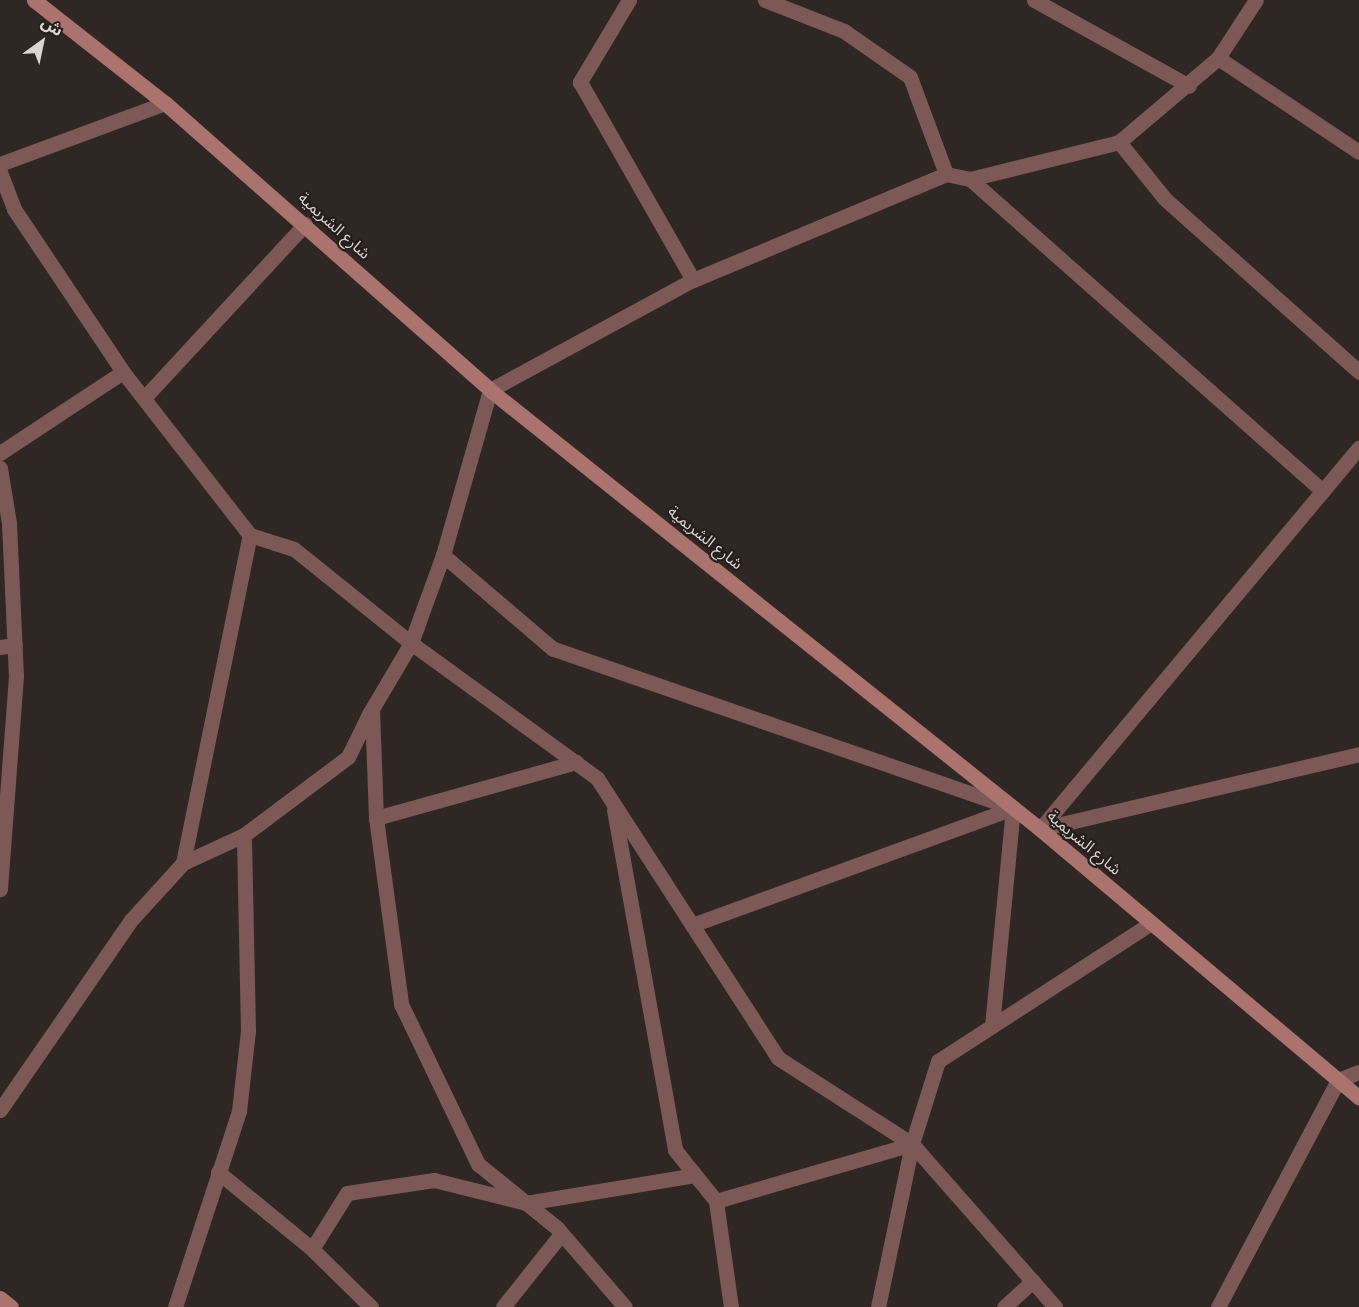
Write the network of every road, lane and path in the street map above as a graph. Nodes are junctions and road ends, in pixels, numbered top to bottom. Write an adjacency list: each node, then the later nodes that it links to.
1 (34, 0): 8 (street, شارع الشريمية)
2 (630, 0): 16 (street)
3 (765, 0): 13 (street)
4 (1034, 0): 7 (street)
5 (1256, 0): 6 (street)
6 (1218, 58): 7 (street); 10 (street)
7 (1190, 86): 9 (street)
8 (165, 104): 11 (street); 15 (street, شارع الشريمية)
9 (1119, 142): 14 (street); 18 (street)
10 (1359, 152)
11 (0, 164)
12 (0, 172): 17 (street)
13 (946, 174): 14 (street); 16 (street)
14 (970, 179): 24 (street)
15 (305, 224): 19 (street, شارع الشريمية); 20 (street)
16 (693, 280): 19 (street)
17 (123, 372): 20 (street); 22 (street)
18 (1359, 372)
19 (490, 390): 26 (street); 33 (street, شارع الشريمية)
20 (144, 398): 25 (street)
21 (1359, 447): 24 (street)
22 (0, 453)
23 (0, 468): 28 (street)
24 (1323, 491): 35 (street)
25 (250, 535): 27 (street); 37 (street)
26 (443, 555): 27 (street); 33 (street)
27 (411, 643): 29 (street); 31 (street)
28 (8, 646): 38 (street)
29 (372, 709): 34 (street); 36 (street)
30 (1359, 754): 35 (street)
31 (576, 762): 32 (street); 34 (street)
32 (613, 802): 40 (street); 48 (street)
33 (1013, 808): 35 (street, شارع الشريمية); 40 (street); 41 (street)
34 (376, 818): 50 (street)
35 (1040, 829): 39 (street, شارع الشريمية)
36 (244, 835): 37 (street); 47 (street)
37 (183, 863): 45 (street)
38 (0, 889)
39 (1151, 922): 41 (street); 43 (street, شارع الشريمية)
40 (692, 925): 46 (street)
41 (992, 1026): 46 (street)
42 (1359, 1072): 43 (street)
43 (1338, 1080): 44 (street, شارع الشريمية); 64 (street)
44 (1359, 1098)
45 (0, 1110)
46 (912, 1144): 49 (street); 53 (street); 61 (street)
47 (218, 1172): 52 (street); 56 (street)
48 (696, 1175): 49 (street); 50 (street)
49 (716, 1201): 60 (street)
50 (526, 1203): 51 (street); 52 (street)
51 (561, 1234): 58 (street); 59 (street)
52 (312, 1249): 57 (street)
53 (1033, 1281): 62 (street); 63 (street)
54 (0, 1298): 55 (street)
55 (11, 1307)
56 (175, 1307)
57 (371, 1307)
58 (503, 1307)
59 (625, 1307)
60 (731, 1307)
61 (878, 1307)
62 (1004, 1307)
63 (1056, 1307)
64 (1218, 1307)

